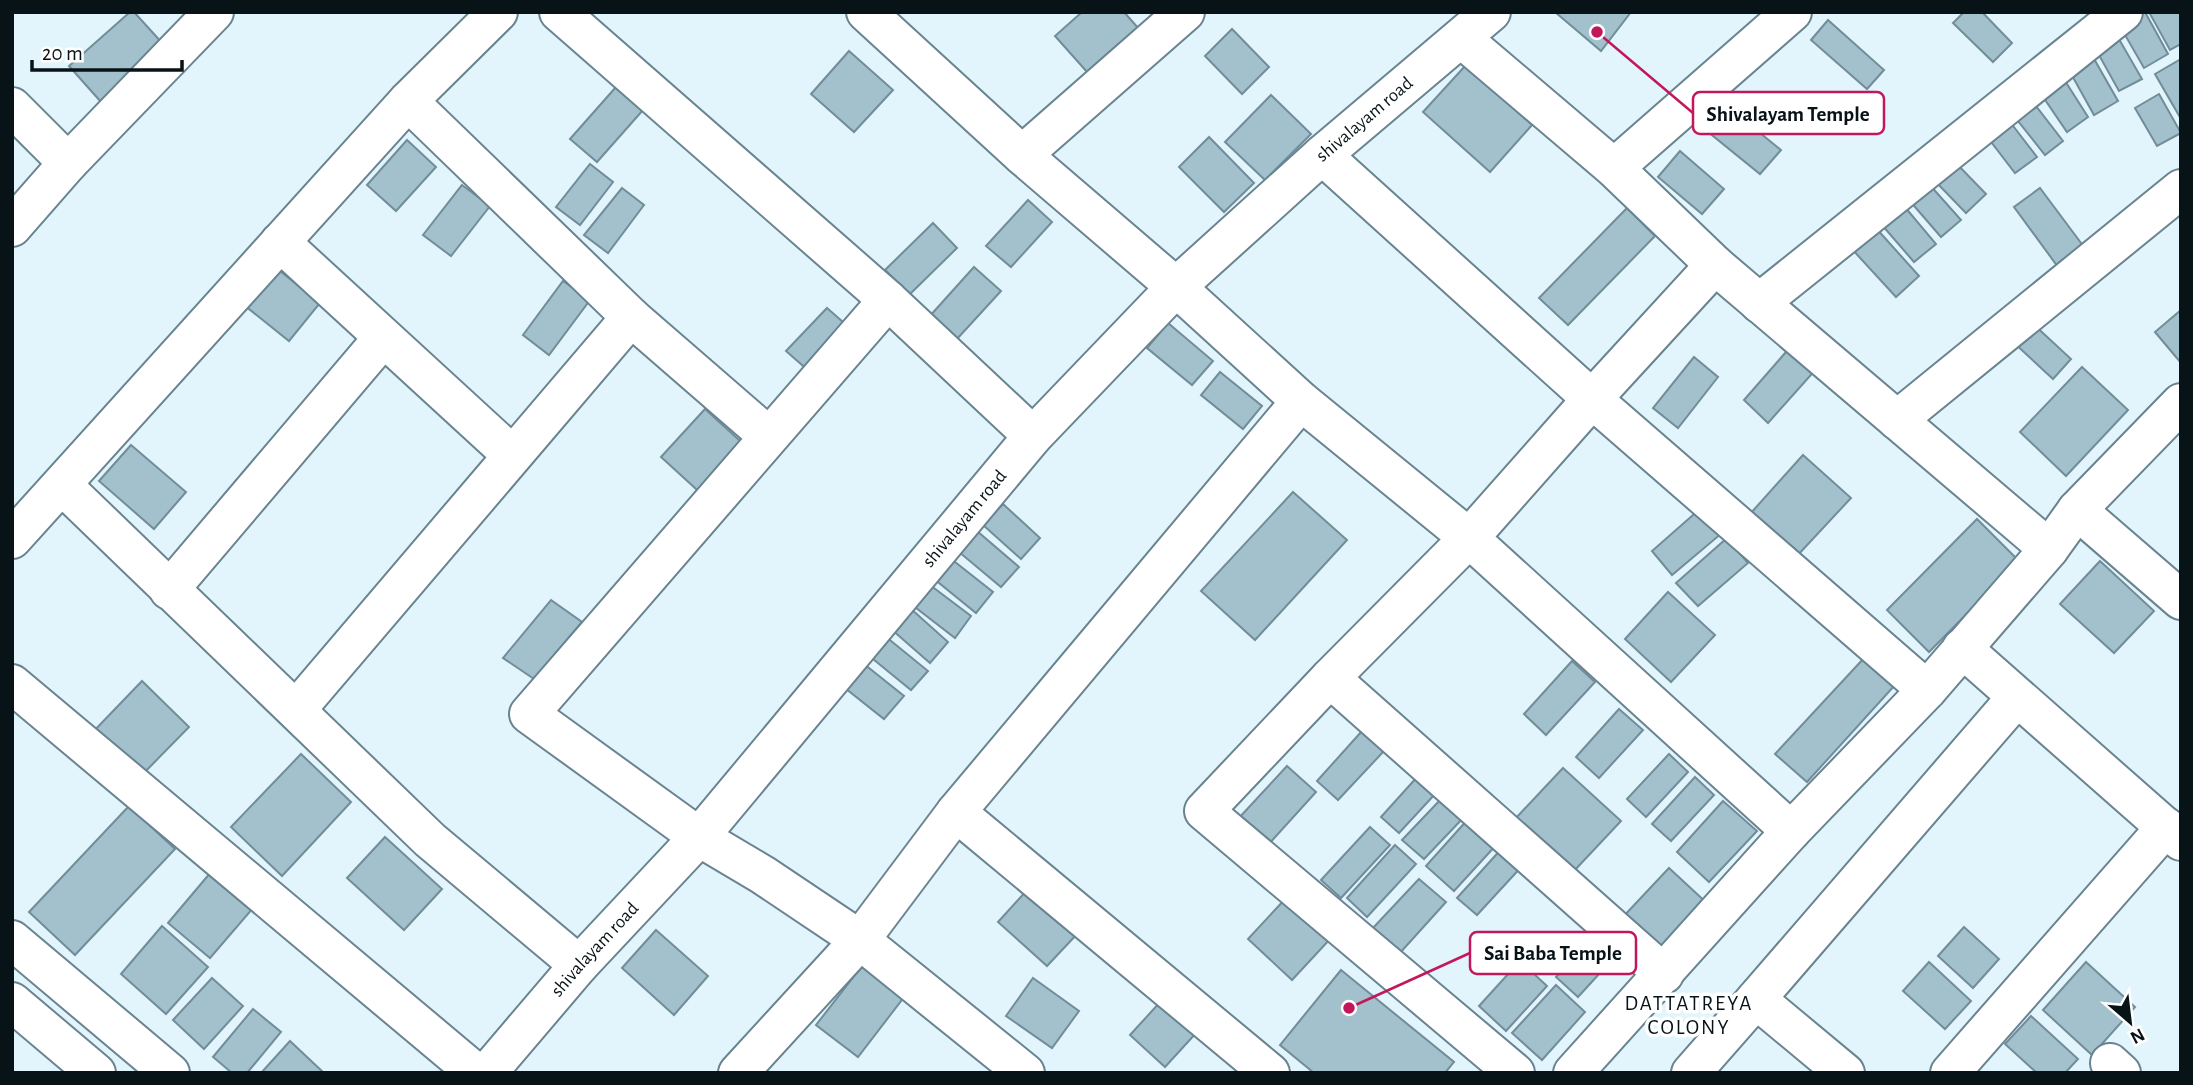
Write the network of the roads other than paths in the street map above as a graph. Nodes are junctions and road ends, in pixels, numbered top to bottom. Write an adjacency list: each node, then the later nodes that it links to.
1 (498, 12): 10 (street)
2 (559, 12): 21 (street)
3 (866, 12): 12 (street)
4 (1491, 12): 9 (street, shivalayam road)
5 (1792, 12): 15 (street)
6 (2123, 12): 22 (street)
7 (202, 16): 14 (street)
8 (1165, 18): 12 (street)
9 (1461, 38): 13 (street, shivalayam road); 15 (street)
10 (408, 101): 18 (street); 23 (street)
11 (12, 107): 14 (street)
12 (1022, 155): 20 (street)
13 (1322, 155): 20 (street, shivalayam road); 25 (street)
14 (68, 163): 17 (street)
15 (1614, 168): 19 (street)
16 (2181, 189): 28 (street)
17 (12, 227)
18 (280, 242): 24 (street); 32 (street)
19 (1715, 265): 22 (street); 25 (street)
20 (1176, 287): 26 (street); 30 (street, shivalayam road)
21 (888, 300): 29 (street); 30 (street)
22 (1759, 303): 28 (street)
23 (631, 317): 29 (street); 31 (street)
24 (383, 338): 31 (street); 37 (street)
25 (1592, 399): 34 (street); 42 (street)
26 (1301, 401): 34 (street); 45 (street)
27 (2181, 403): 33 (street)
28 (1897, 420): 36 (street)
29 (768, 436): 48 (street)
30 (1033, 436): 48 (street, shivalayam road)
31 (512, 454): 44 (street)
32 (62, 485): 35 (street); 37 (street)
33 (2077, 510): 36 (street); 38 (street)
34 (1469, 538): 40 (street); 46 (street)
35 (12, 539)
36 (2049, 549): 39 (street)
37 (169, 590): 44 (street)
38 (2181, 600)
39 (1962, 648): 42 (street); 43 (street)
40 (1330, 678): 52 (street); 62 (street)
41 (12, 684): 58 (street)
42 (1927, 690): 46 (street)
43 (2017, 697): 47 (street); 53 (street)
44 (296, 710): 51 (street)
45 (956, 812): 50 (street); 61 (street)
46 (1791, 831): 52 (street)
47 (2173, 834): 66 (street)
48 (699, 837): 50 (street); 51 (street, shivalayam road)
49 (12, 940): 57 (street)
50 (860, 940): 55 (street); 60 (street)
51 (579, 965): 59 (street, shivalayam road)
52 (1664, 974): 63 (street)
53 (1756, 999): 64 (street); 65 (street)
54 (12, 1002): 56 (street)
55 (740, 1072)
56 (96, 1073)
57 (170, 1073)
58 (476, 1073)
59 (487, 1073)
60 (1025, 1073)
61 (1270, 1073)
62 (1515, 1073)
63 (1573, 1073)
64 (1691, 1073)
65 (1845, 1073)
66 (1950, 1073)

